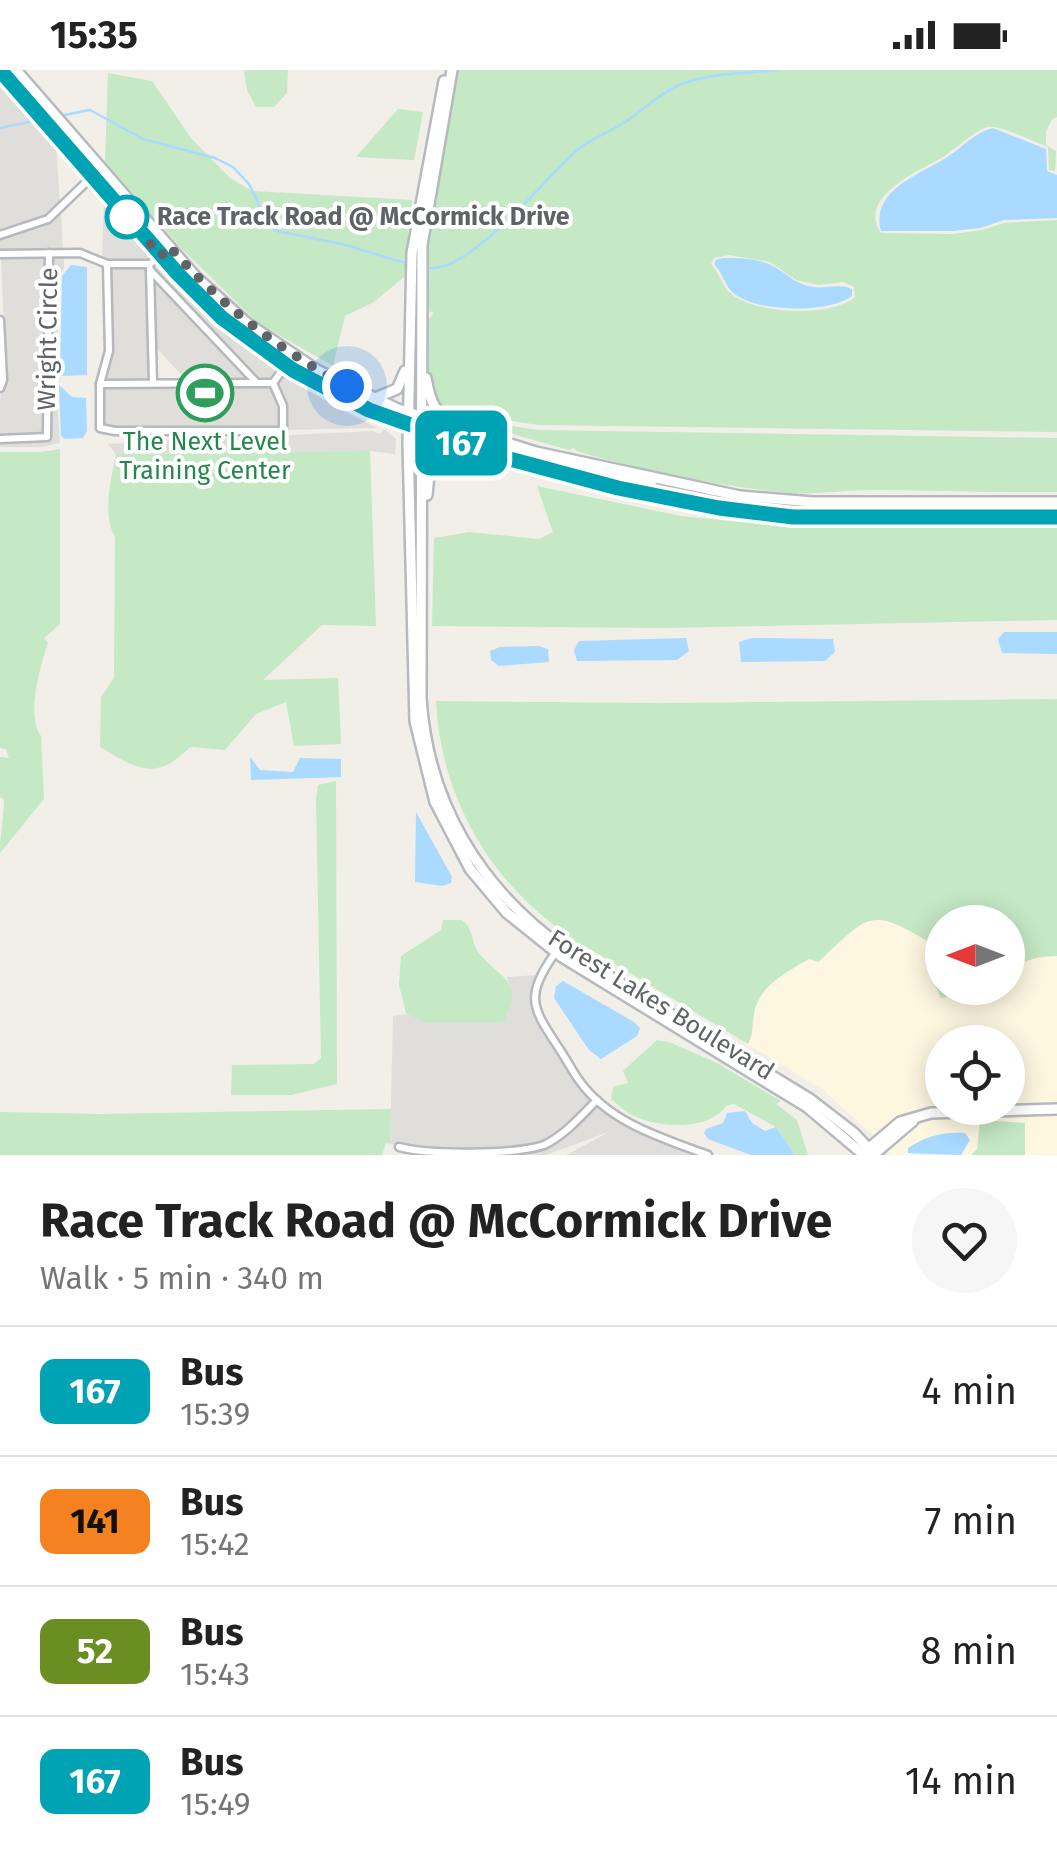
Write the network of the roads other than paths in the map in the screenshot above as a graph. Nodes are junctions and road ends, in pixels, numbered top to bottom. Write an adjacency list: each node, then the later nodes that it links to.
1 (0, 70): 5 (main road)
2 (16, 70): 4 (main road)
3 (449, 70): 8 (main road); 16 (main road, Forest Lakes Boulevard)
4 (101, 168): 5 (street); 7 (main road)
5 (93, 177): 6 (street); 11 (main road)
6 (0, 234)
7 (169, 246): 11 (street); 26 (main road)
8 (414, 246): 14 (main road, Forest Lakes Boulevard); 16 (main road)
9 (0, 254): 10 (street, Wright Circle)
10 (49, 254): 12 (street, Wright Circle); 29 (street, Wright Circle)
11 (161, 256): 13 (street); 20 (main road)
12 (107, 264): 13 (street, Wright Circle); 24 (street)
13 (150, 267): 21 (street); 22 (street)
14 (411, 296): 15 (main road); 17 (main road, Forest Lakes Boulevard)
15 (399, 310)
16 (426, 312): 19 (main road, Forest Lakes Boulevard)
17 (410, 319): 26 (main road); 27 (main road, Forest Lakes Boulevard)
18 (0, 320): 25 (street, Wright Circle)
19 (422, 365): 27 (main road, Forest Lakes Boulevard); 32 (main road)
20 (286, 366): 23 (street); 27 (main road)
21 (256, 382): 22 (street); 23 (street)
22 (152, 383): 24 (street)
23 (273, 383): 24 (street)
24 (100, 384)
25 (0, 388)
26 (374, 398): 27 (main road)
27 (413, 418): 28 (main road, Forest Lakes Boulevard); 32 (main road); 39 (main road, Forest Lakes Boulevard)
28 (420, 429): 30 (main road); 38 (main road, Forest Lakes Boulevard)
29 (0, 440)
30 (472, 448): 34 (main road); 38 (main road)
31 (572, 451): 33 (main road)
32 (559, 457): 33 (main road)
33 (582, 463): 35 (main road)
34 (556, 472): 35 (main road); 37 (main road)
35 (655, 480): 36 (main road)
36 (1057, 502)
37 (1057, 517)
38 (421, 612): 43 (main road, Forest Lakes Boulevard)
39 (555, 953): 40 (street); 43 (main road, Forest Lakes Boulevard)
40 (598, 1100): 42 (street); 44 (street)
41 (1057, 1109): 43 (main road)
42 (399, 1147)
43 (868, 1154)
44 (708, 1155)

